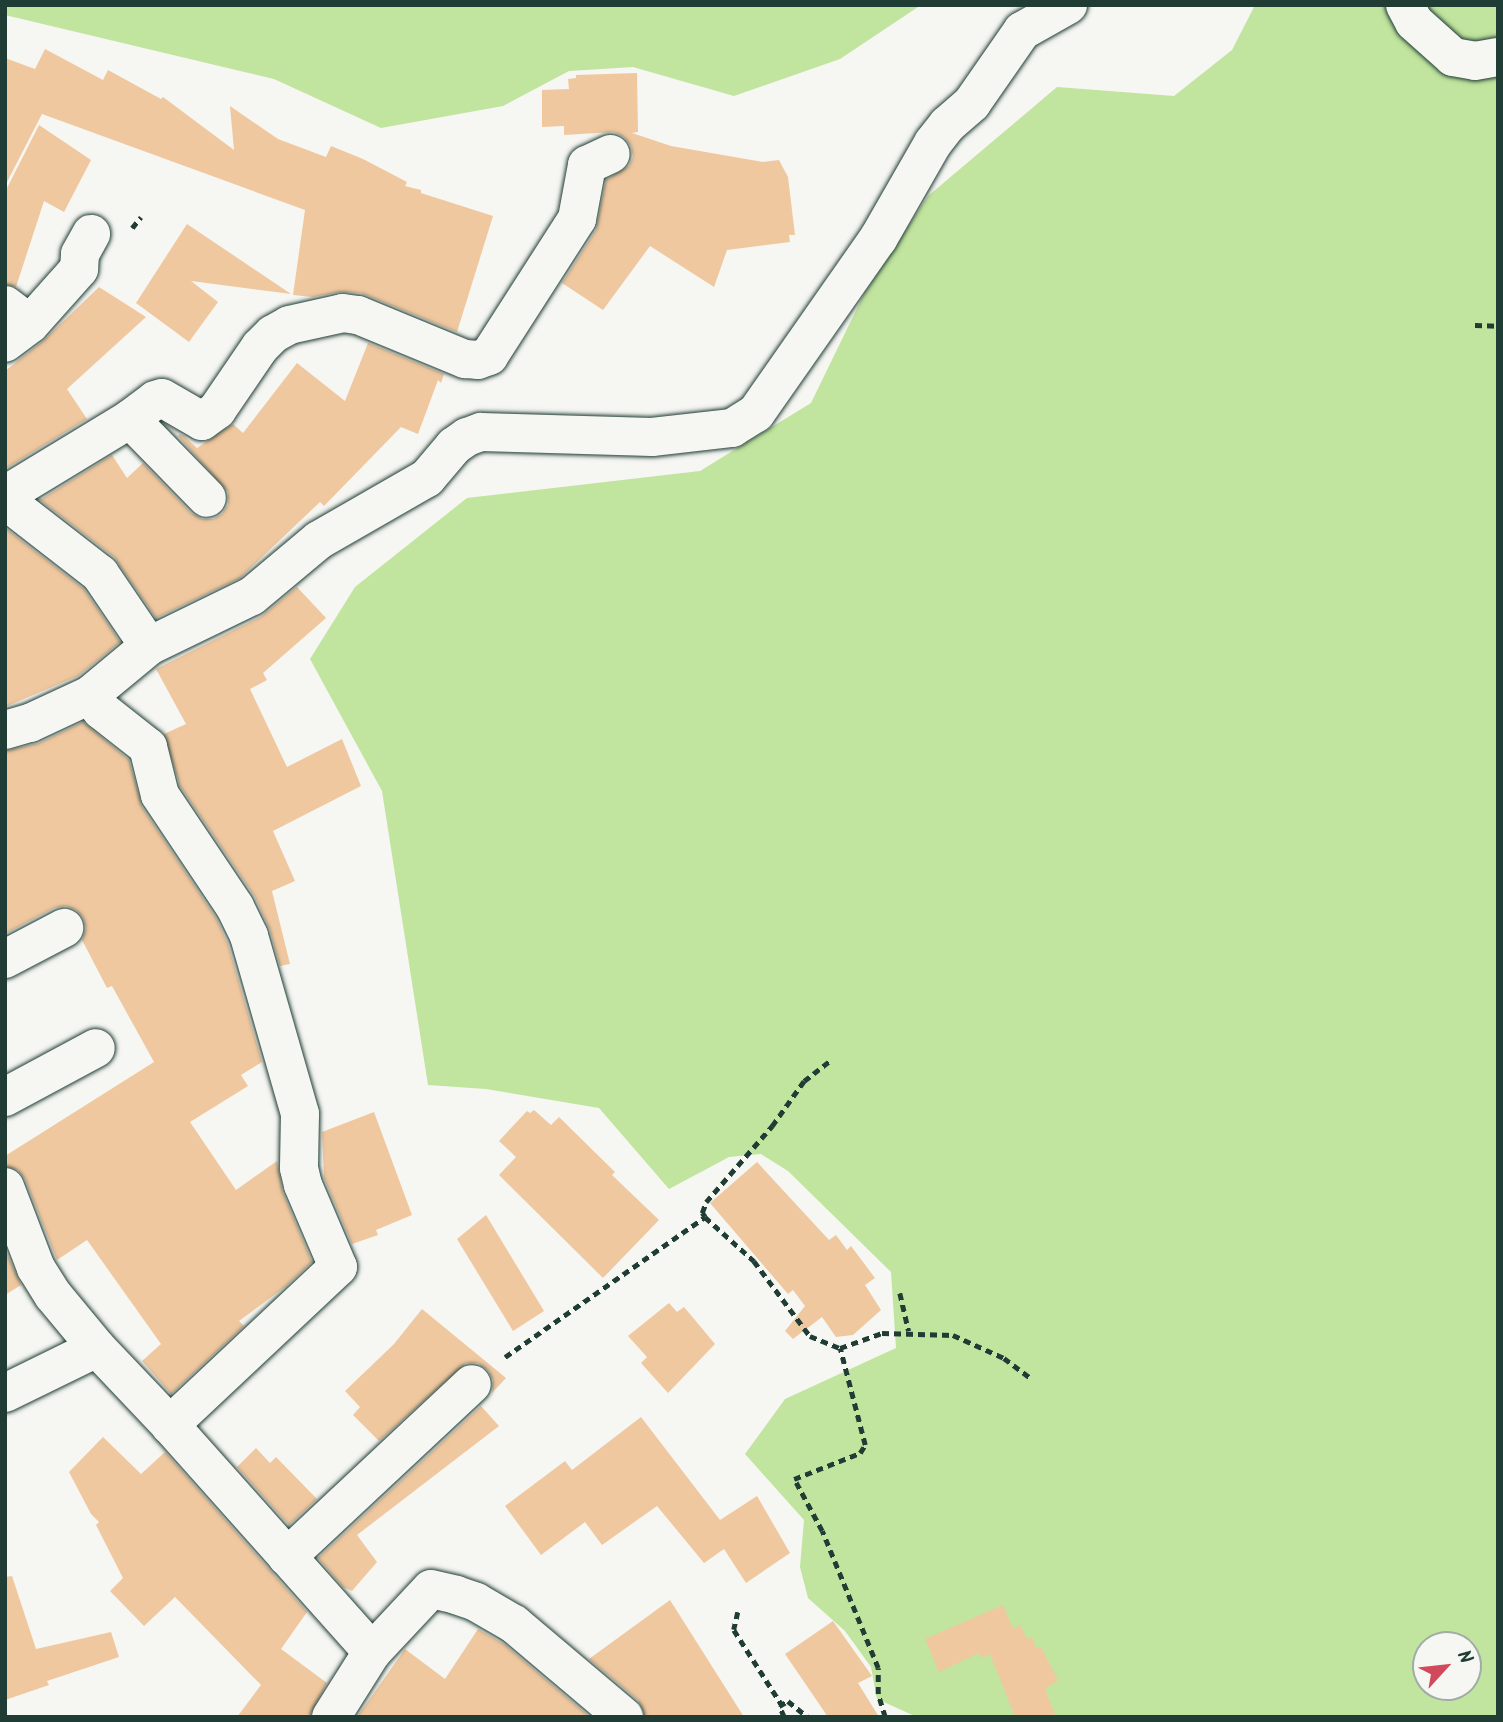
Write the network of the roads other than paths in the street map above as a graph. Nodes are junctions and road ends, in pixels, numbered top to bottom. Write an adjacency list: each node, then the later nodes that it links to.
1 (1068, 5): 10 (street)
2 (1405, 5): 3 (street)
3 (1498, 57)
4 (611, 154): 7 (street)
5 (91, 234): 6 (street)
6 (13, 324)
7 (130, 419): 8 (street); 9 (street)
8 (5, 496): 10 (street)
9 (207, 498)
10 (149, 646): 11 (street)
11 (90, 695): 12 (street); 21 (street)
12 (5, 730)
13 (64, 928): 14 (street)
14 (5, 960)
15 (96, 1048): 16 (street)
16 (5, 1097)
17 (5, 1187): 18 (street)
18 (97, 1348): 20 (street); 21 (street)
19 (472, 1384): 22 (street)
20 (5, 1393)
21 (170, 1425): 22 (street)
22 (287, 1557): 23 (street)
23 (372, 1652): 24 (street); 25 (street)
24 (331, 1717)
25 (624, 1717)

